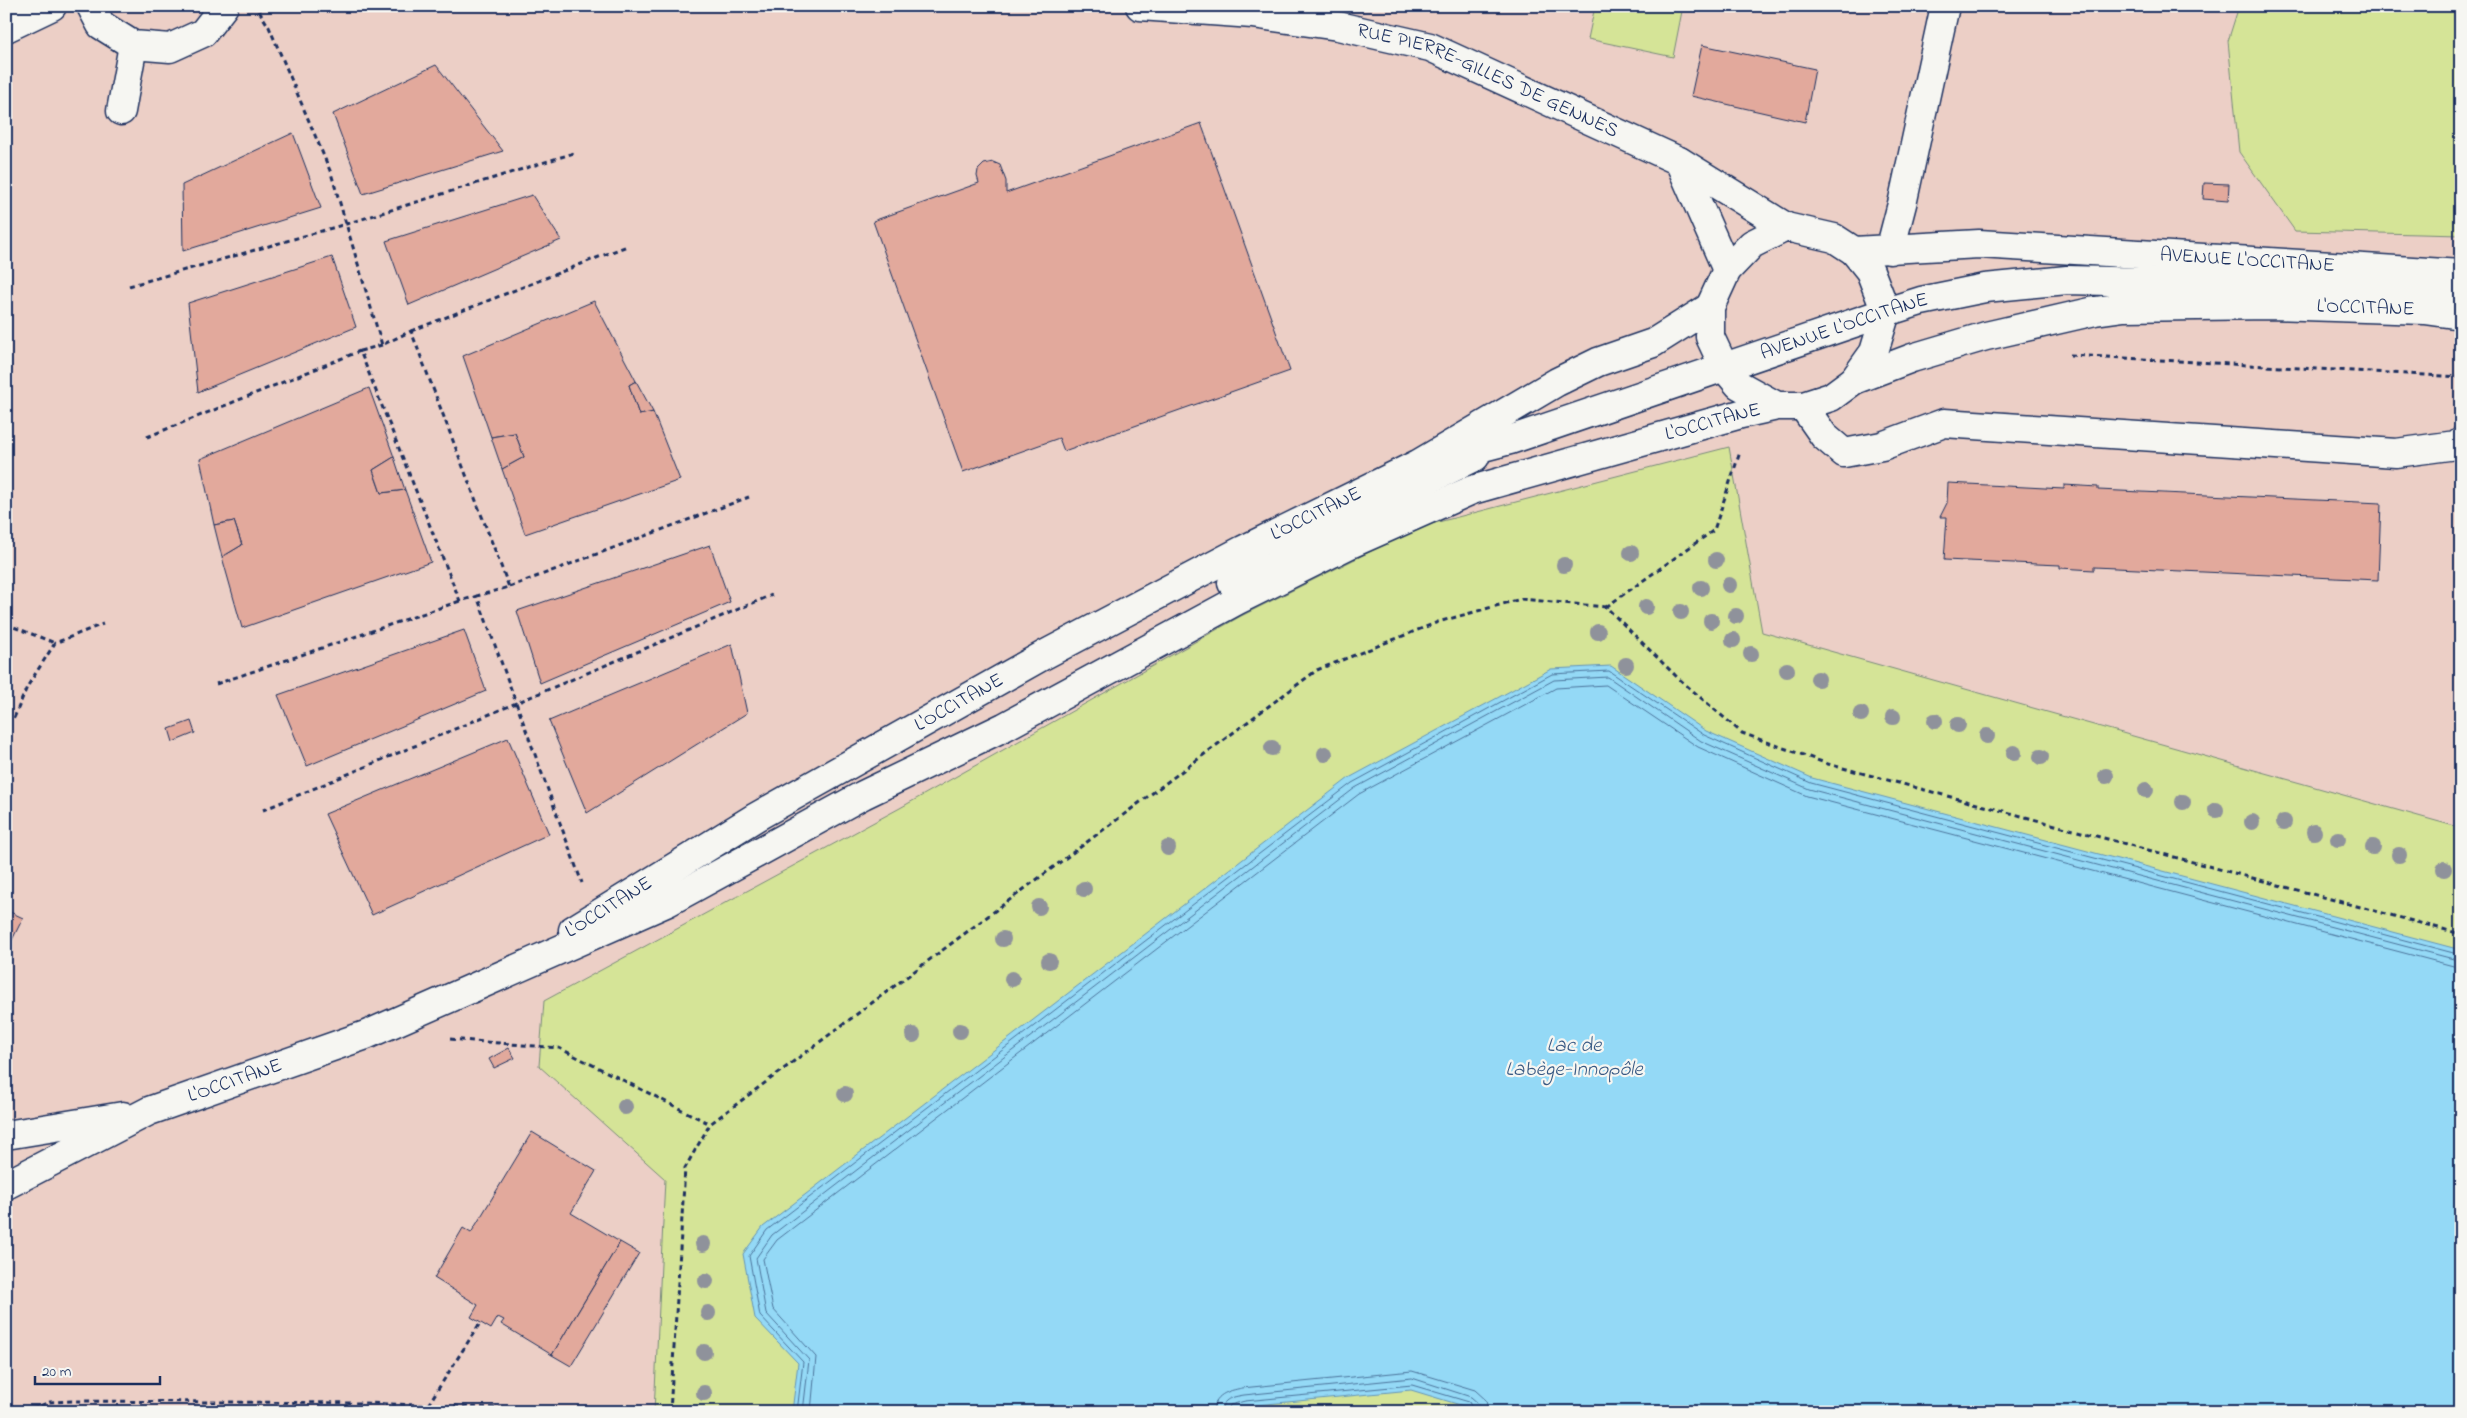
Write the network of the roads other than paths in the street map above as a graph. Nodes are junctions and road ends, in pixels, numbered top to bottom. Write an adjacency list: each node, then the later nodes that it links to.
1 (52, 6): 7 (street)
2 (91, 6): 8 (street)
3 (224, 6): 8 (street)
4 (1140, 6): 6 (street, RUE PIERRE-GILLES DE GENNES)
5 (1945, 6): 12 (street)
6 (1253, 10): 10 (street, RUE PIERRE-GILLES DE GENNES)
7 (6, 28)
8 (133, 45): 9 (street)
9 (122, 111)
10 (1679, 160): 11 (street, RUE PIERRE-GILLES DE GENNES); 14 (street)
11 (1786, 227): 13 (street); 14 (street, L'OCCITANE)
12 (1890, 250): 13 (street, AVENUE L'OCCITANE); 15 (street, AVENUE L'OCCITANE)
13 (1854, 251): 20 (street)
14 (1727, 270): 19 (street, L'OCCITANE)
15 (2461, 274)
16 (2193, 284): 17 (street, AVENUE L'OCCITANE); 18 (street, AVENUE L'OCCITANE); 20 (street, AVENUE L'OCCITANE)
17 (2461, 294)
18 (2270, 305): 21 (street, L'OCCITANE); 23 (street)
19 (1710, 307): 22 (street, L'OCCITANE); 27 (street, L'OCCITANE)
20 (1886, 312): 22 (street, AVENUE L'OCCITANE); 23 (street, L'OCCITANE)
21 (2461, 315)
22 (1724, 367): 24 (street, L'OCCITANE); 25 (street, AVENUE L'OCCITANE)
23 (1854, 380): 24 (street, L'OCCITANE)
24 (1790, 406): 26 (street); 28 (street, L'OCCITANE)
25 (1510, 440): 27 (street, L'OCCITANE); 28 (street, L'OCCITANE)
26 (2461, 441)
27 (1418, 464): 29 (street, L'OCCITANE)
28 (912, 772): 29 (street, L'OCCITANE)
29 (514, 970): 30 (street, L'OCCITANE)
30 (149, 1111): 31 (street, L'OCCITANE); 32 (street, L'OCCITANE)
31 (6, 1135)
32 (6, 1185)

